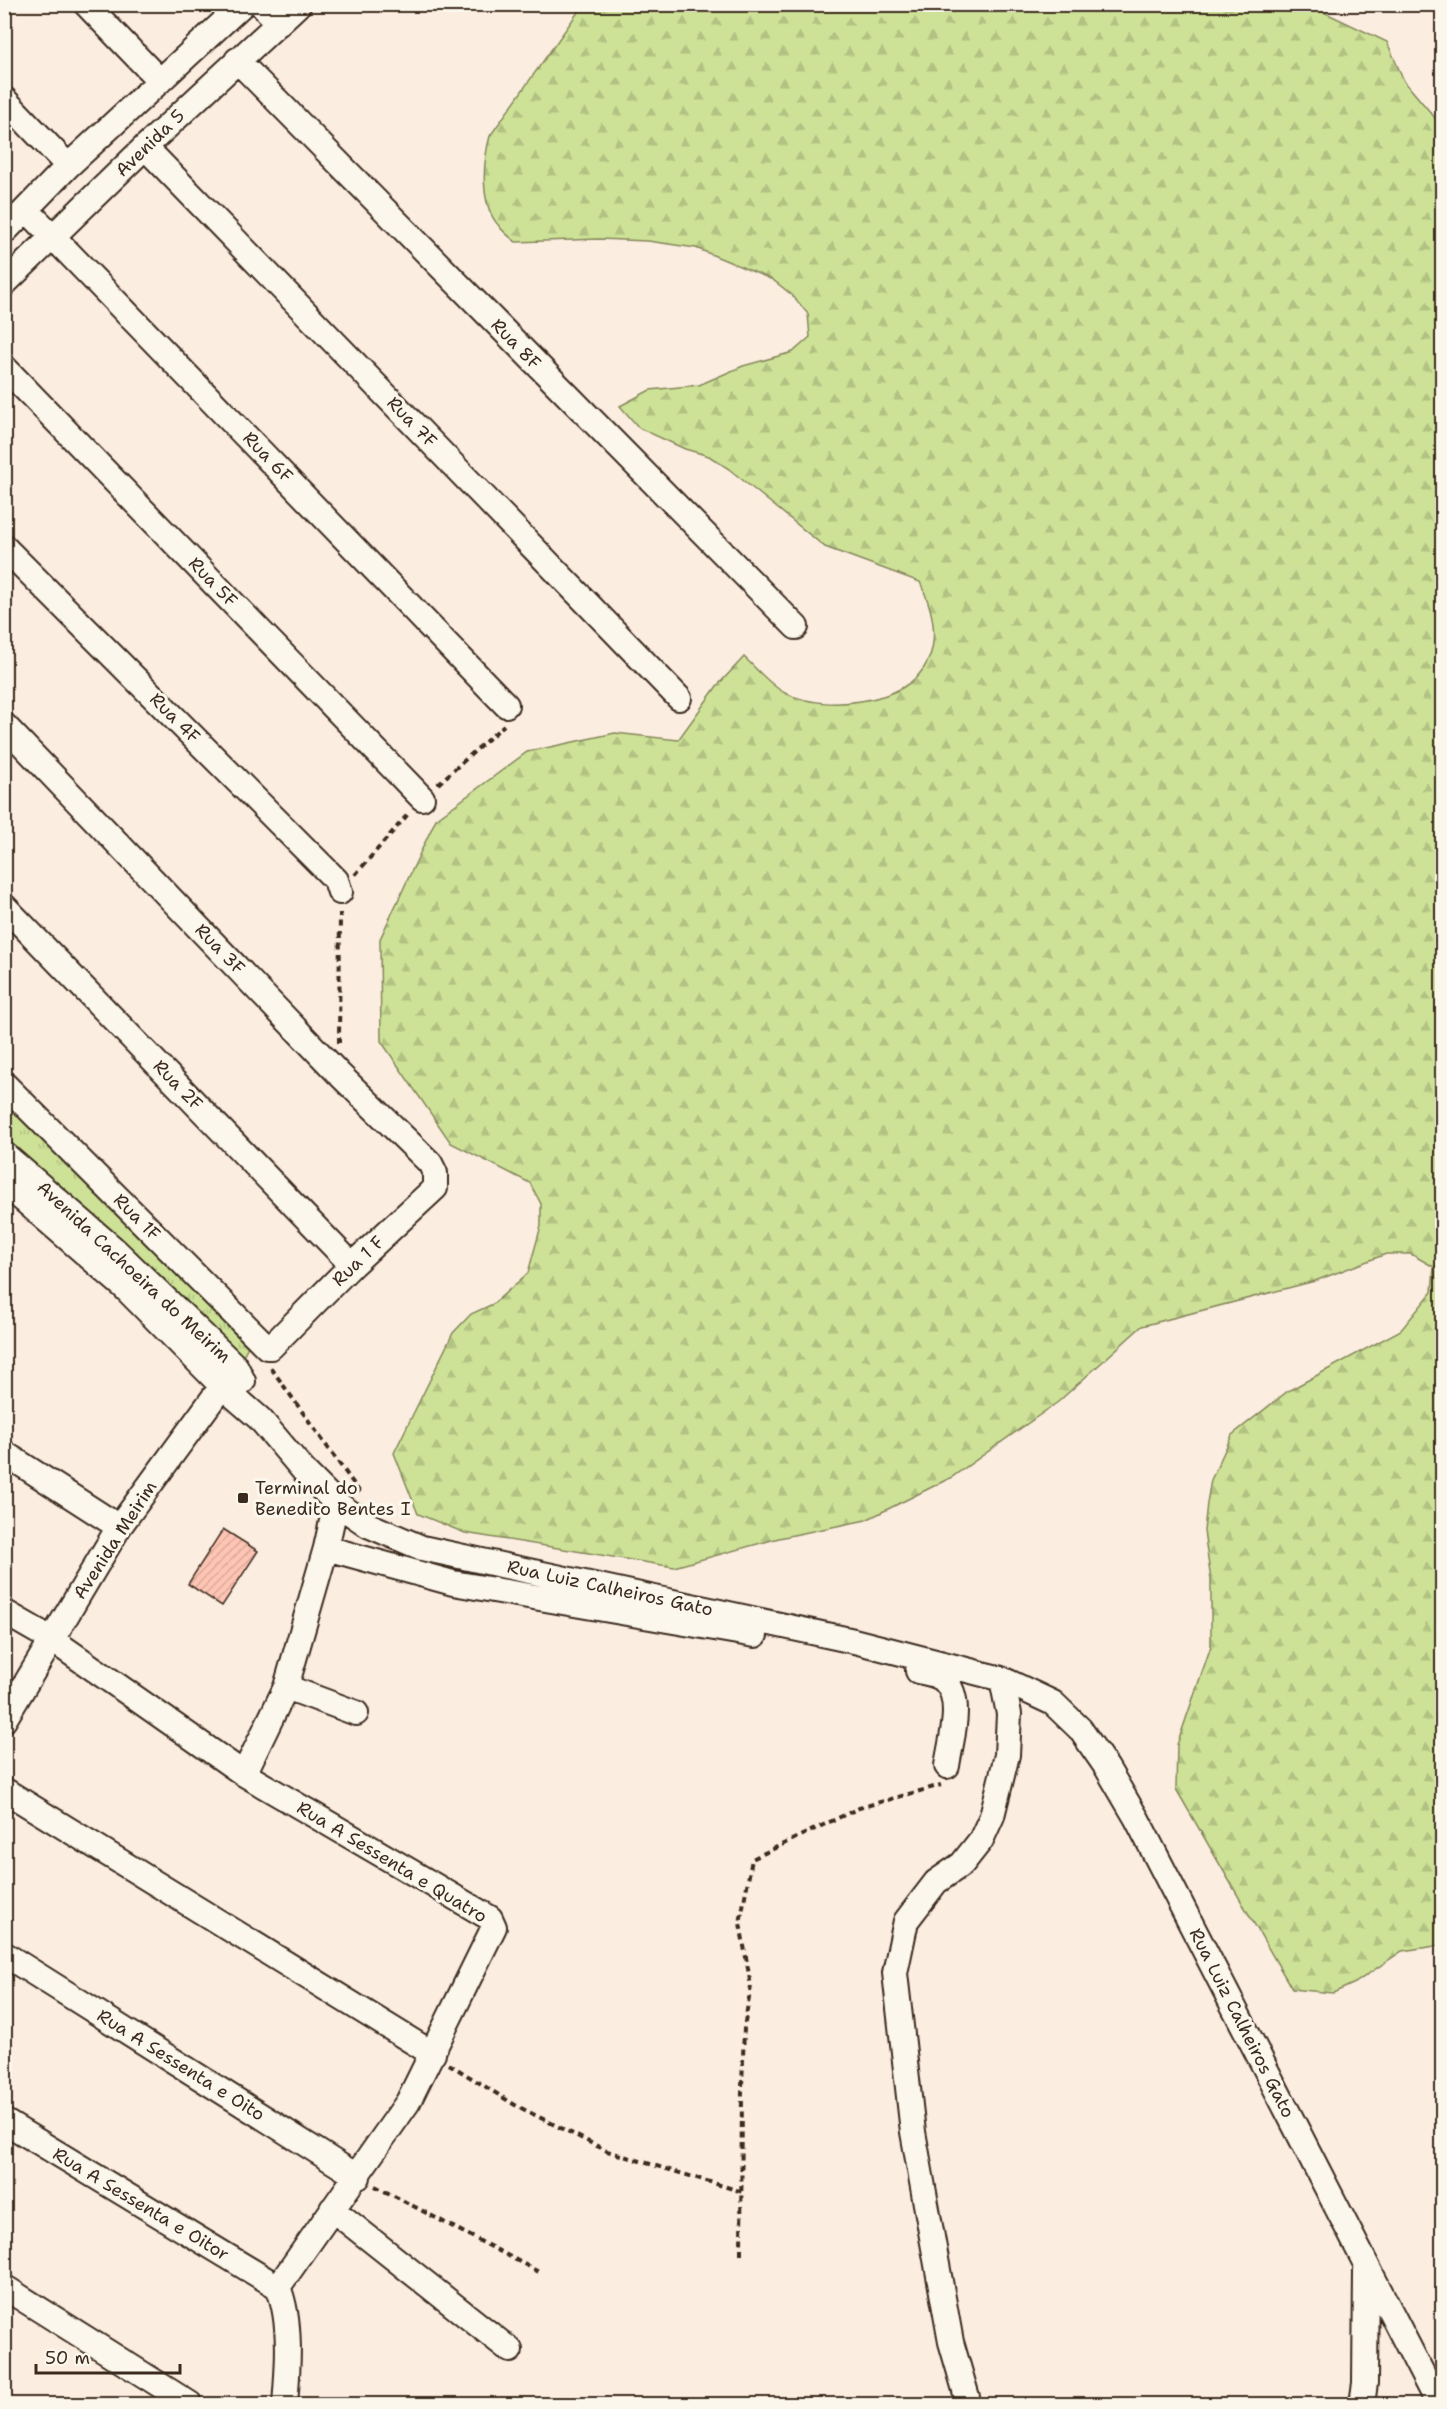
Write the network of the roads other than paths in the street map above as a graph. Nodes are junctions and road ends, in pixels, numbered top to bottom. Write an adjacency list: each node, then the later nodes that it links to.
1 (86, 4): 7 (street)
2 (243, 4): 7 (street, Avenida 5)
3 (261, 4): 5 (street)
4 (298, 4): 5 (street, Avenida 5)
5 (278, 24): 6 (street, Avenida 5)
6 (237, 60): 9 (street, Avenida 5); 17 (street, Rua 8F)
7 (160, 81): 10 (street, Avenida 5)
8 (4, 99): 10 (street)
9 (145, 147): 13 (street, Avenida 5); 18 (street, Rua 7F)
10 (69, 166): 11 (street, Avenida 5)
11 (27, 210): 12 (street, Avenida 5); 13 (street, Rua 6F)
12 (4, 232)
13 (55, 238): 14 (street, Avenida 5); 19 (street, Rua 6F)
14 (4, 284)
15 (4, 367): 21 (street, Rua 5F)
16 (4, 547): 22 (street, Rua 4F)
17 (796, 627)
18 (679, 698)
19 (506, 705)
20 (4, 725): 26 (street, Rua 3F)
21 (422, 798)
22 (340, 892)
23 (4, 906): 28 (street, Rua 2F)
24 (4, 1084): 29 (street, Rua 1F)
25 (4, 1154): 30 (street, Avenida Cachoeira do Meirim)
26 (435, 1173): 28 (street, Rua 1 F)
27 (4, 1183): 30 (street, Avenida Cachoeira do Meirim)
28 (352, 1264): 29 (street, Rua 1 F)
29 (271, 1347)
30 (229, 1376): 32 (street, Rua Luiz Calheiros Gato); 33 (street, Avenida Meirim)
31 (4, 1453): 33 (street)
32 (336, 1503): 34 (street); 37 (street, Rua Luiz Calheiros Gato)
33 (119, 1527): 36 (street, Avenida Meirim)
34 (326, 1548): 38 (street); 41 (street)
35 (4, 1612): 36 (street, Rua A Sessenta e Quatro)
36 (51, 1639): 40 (street, Avenida Meirim); 42 (street, Rua A Sessenta e Quatro)
37 (1002, 1679): 49 (street, Rua Luiz Calheiros Gato); 55 (street)
38 (286, 1687): 39 (street); 42 (street)
39 (356, 1713)
40 (4, 1720)
41 (947, 1766)
42 (244, 1774): 45 (street, Rua A Sessenta e Quatro)
43 (4, 1790): 45 (street)
44 (4, 1954): 47 (street, Rua A Sessenta e Oito)
45 (433, 2054): 47 (street)
46 (4, 2121): 51 (street, Rua A Sessenta e Oitor)
47 (358, 2177): 48 (street)
48 (332, 2209): 51 (street); 52 (street)
49 (1366, 2265): 56 (street); 57 (street, Rua Luiz Calheiros Gato)
50 (4, 2287): 53 (street)
51 (278, 2287): 54 (street)
52 (510, 2350)
53 (190, 2404)
54 (285, 2404)
55 (969, 2404)
56 (1362, 2404)
57 (1438, 2404)

